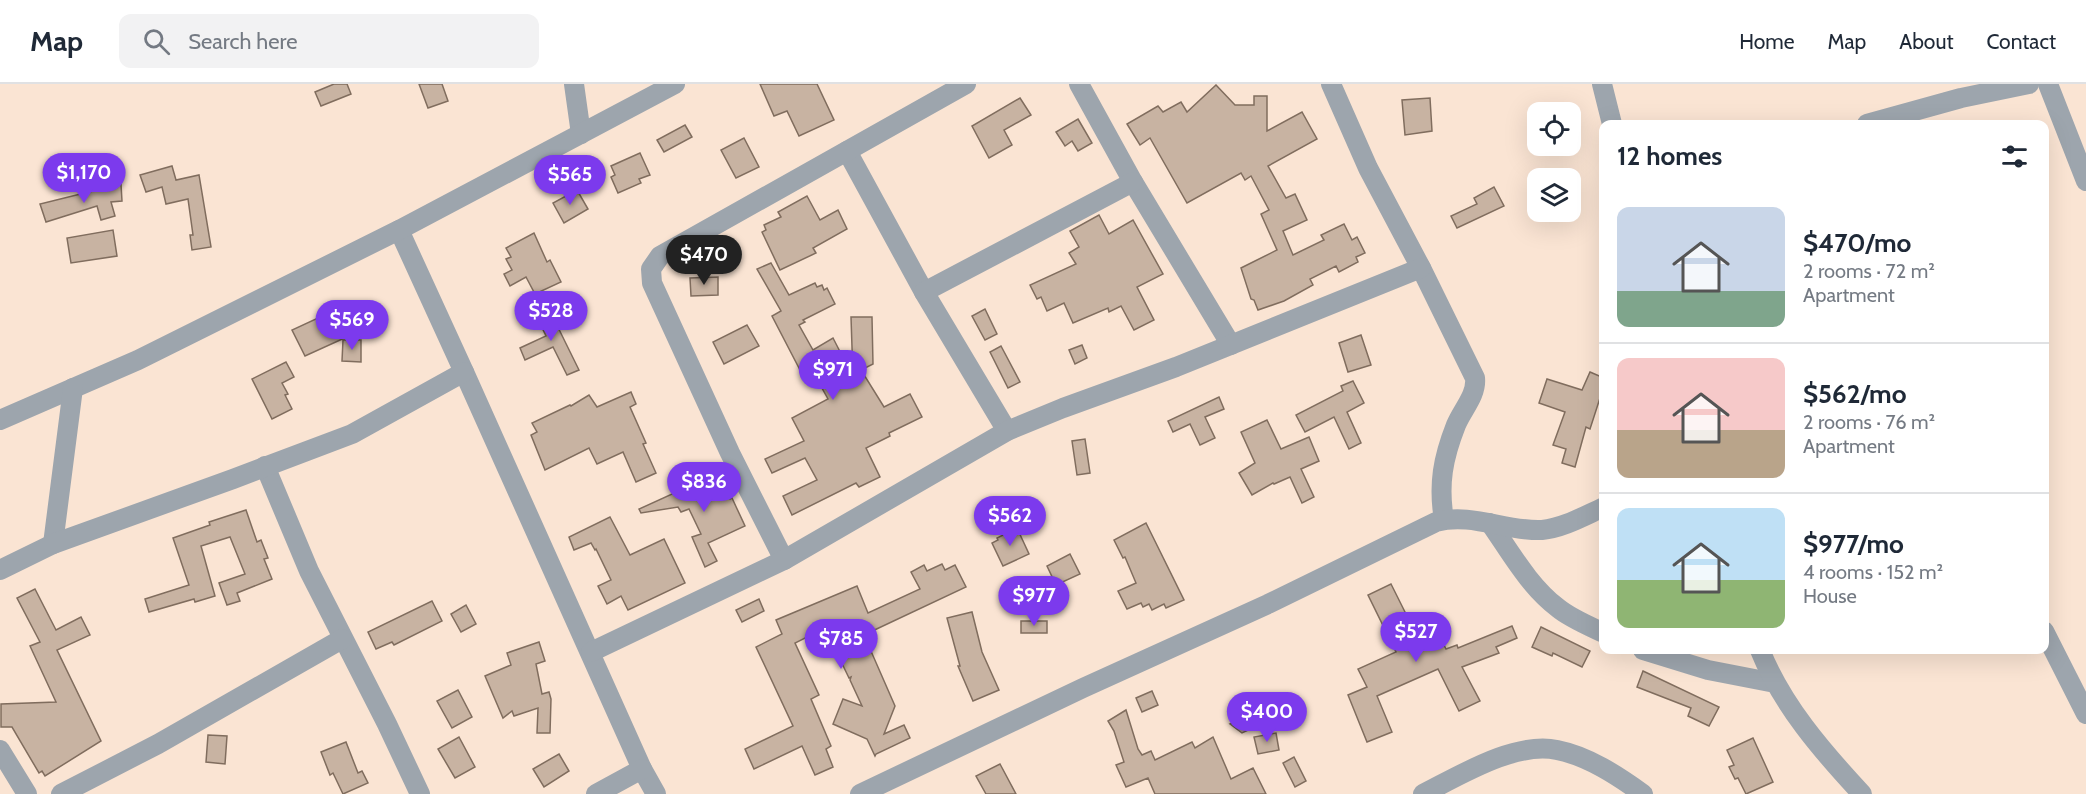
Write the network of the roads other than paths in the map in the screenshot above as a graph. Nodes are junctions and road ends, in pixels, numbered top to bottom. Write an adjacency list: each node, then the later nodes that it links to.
1 (574, 84): 11 (street)
2 (675, 84): 11 (street)
3 (966, 84): 12 (street)
4 (1079, 84): 14 (street)
5 (1330, 84): 16 (street)
6 (1602, 84): 9 (street)
7 (2029, 84): 10 (street)
8 (2048, 84): 13 (street)
9 (1611, 120)
10 (1881, 120)
11 (581, 134): 15 (street)
12 (847, 152): 17 (street); 28 (street)
13 (2086, 181)
14 (1133, 182): 17 (street); 18 (street)
15 (399, 230): 19 (street); 20 (street)
16 (1421, 268): 18 (street); 25 (street)
17 (924, 292): 22 (street)
18 (1231, 345): 22 (street)
19 (464, 372): 23 (street); 33 (street)
20 (73, 388): 21 (street); 27 (street)
21 (0, 420)
22 (1007, 431): 28 (street)
23 (265, 466): 27 (street); 31 (street)
24 (1599, 509): 26 (street)
25 (1443, 520): 26 (street); 45 (street)
26 (1490, 523): 30 (street)
27 (53, 544): 29 (street)
28 (784, 560): 33 (street)
29 (0, 570)
30 (1599, 630)
31 (342, 639): 41 (street); 42 (street)
32 (2049, 641): 37 (street)
33 (591, 652): 39 (street)
34 (1656, 654): 36 (street)
35 (1762, 654): 36 (street)
36 (1775, 683): 48 (street)
37 (2086, 714)
38 (0, 750): 40 (street)
39 (642, 769): 43 (street); 44 (street)
40 (27, 794)
41 (61, 794)
42 (420, 794)
43 (596, 794)
44 (656, 794)
45 (860, 794)
46 (1423, 794): 47 (street)
47 (1643, 794)
48 (1862, 794)

